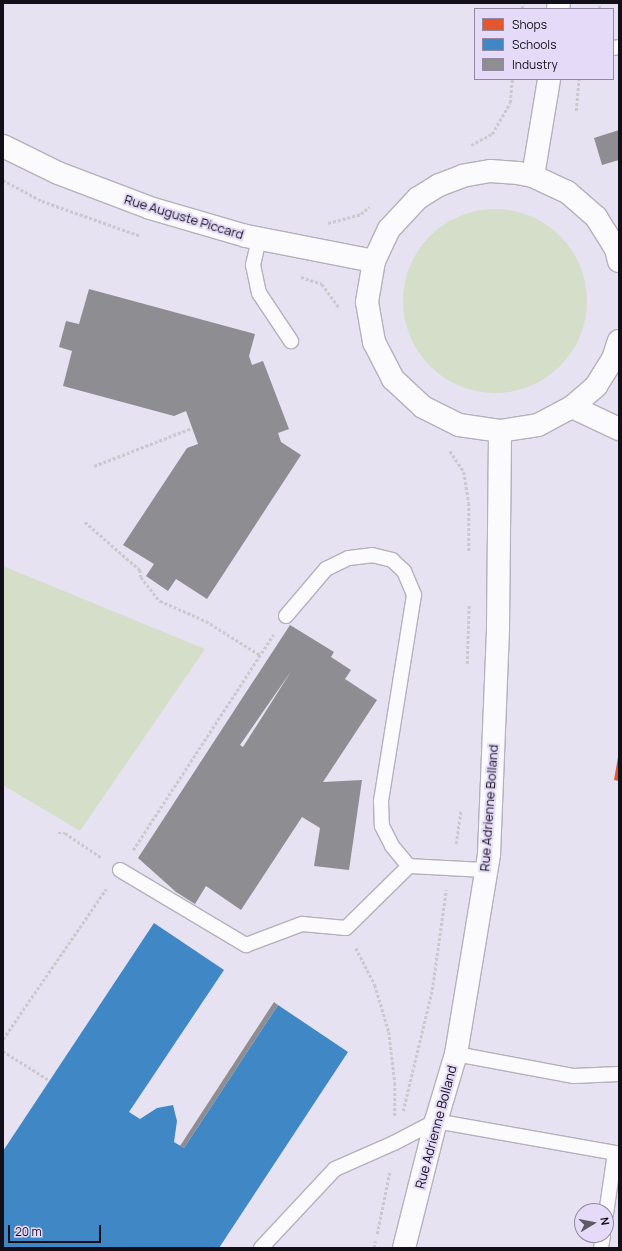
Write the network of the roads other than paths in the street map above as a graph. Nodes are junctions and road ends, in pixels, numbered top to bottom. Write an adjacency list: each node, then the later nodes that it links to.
1 (549, 80): 3 (street)
2 (3, 146): 4 (street, Rue Auguste Piccard)
3 (533, 176): 5 (street); 6 (street)
4 (259, 239): 6 (street, Rue Auguste Piccard); 7 (lane)
5 (619, 261)
6 (374, 262): 11 (street)
7 (291, 340)
8 (617, 355): 9 (street)
9 (572, 407): 10 (street); 11 (street)
10 (619, 429)
11 (500, 431): 15 (street, Rue Adrienne Bolland)
12 (286, 616): 13 (lane)
13 (409, 866): 14 (lane); 15 (lane)
14 (120, 870)
15 (486, 870): 16 (street, Rue Adrienne Bolland)
16 (456, 1054): 17 (lane); 18 (street, Rue Adrienne Bolland)
17 (619, 1074)
18 (436, 1121): 19 (lane); 20 (lane); 21 (street, Rue Adrienne Bolland)
19 (608, 1203)
20 (262, 1248)
21 (404, 1248)

